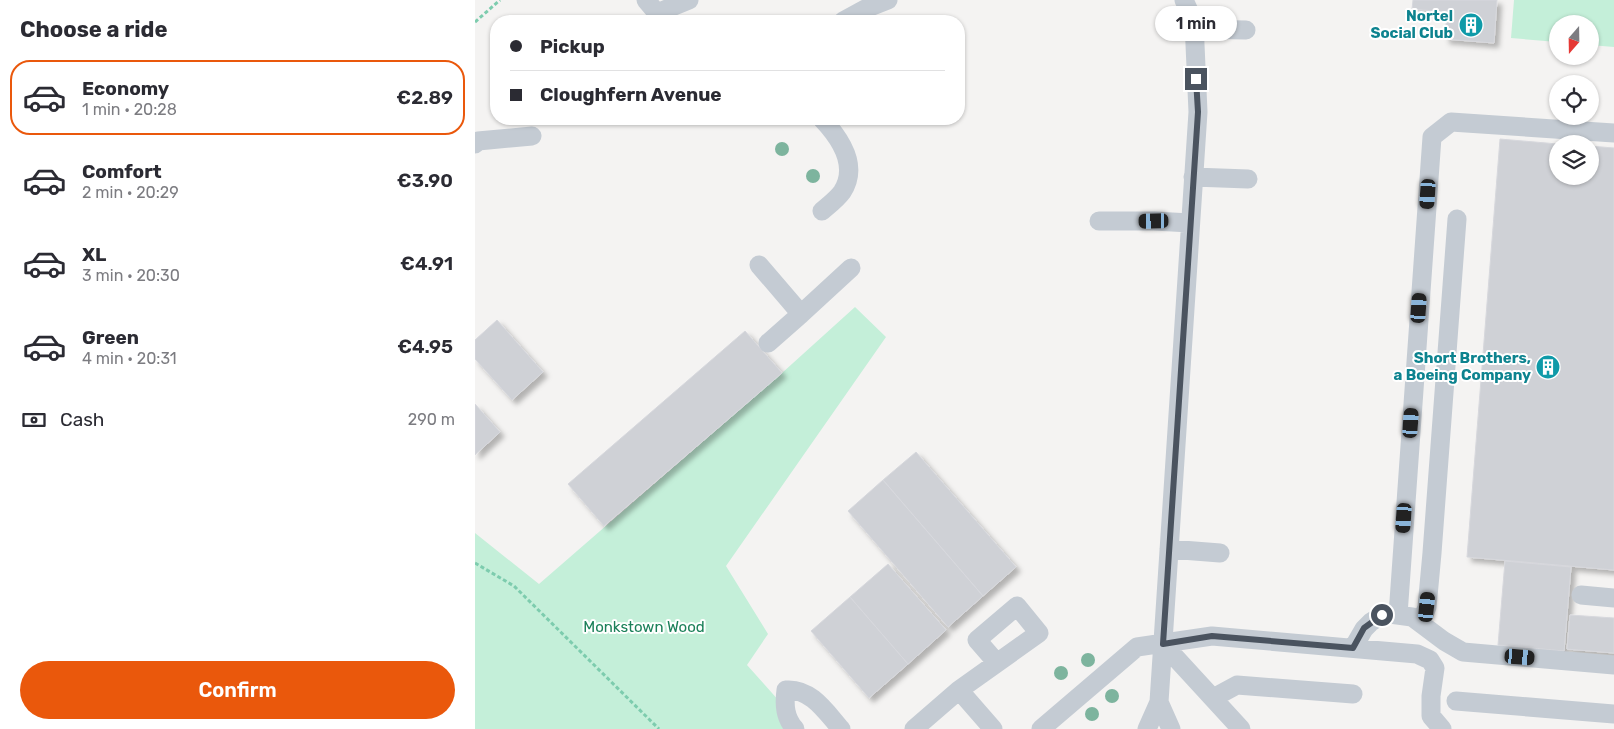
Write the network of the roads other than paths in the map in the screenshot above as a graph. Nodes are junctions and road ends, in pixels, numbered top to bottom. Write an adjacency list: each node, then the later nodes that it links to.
1 (646, 0): 2 (street)
2 (689, 0)
3 (888, 0): 5 (street)
4 (1184, 0): 7 (street)
5 (864, 5): 6 (street)
6 (851, 15)
7 (1194, 29): 8 (street); 13 (street)
8 (1246, 30)
9 (827, 125): 15 (street)
10 (1614, 133): 27 (street)
11 (532, 136): 12 (street)
12 (475, 144)
13 (1193, 177): 14 (street); 18 (street)
14 (1248, 179)
15 (822, 211)
16 (1457, 219): 28 (street)
17 (1099, 221): 18 (street)
18 (1190, 223): 23 (street)
19 (759, 265): 21 (street)
20 (851, 268): 21 (street)
21 (801, 314): 22 (street)
22 (768, 344)
23 (1169, 549): 24 (street); 29 (street)
24 (1220, 553)
25 (1581, 595): 26 (street)
26 (1614, 598)
27 (1398, 615): 28 (street); 30 (street)
28 (1421, 623): 32 (street)
29 (1163, 644): 30 (street); 35 (street); 37 (street); 43 (street)
30 (1353, 648): 47 (street)
31 (997, 663): 33 (street)
32 (1614, 665)
33 (959, 690): 41 (street); 42 (street)
34 (1353, 694): 35 (street)
35 (1213, 698): 46 (street)
36 (1456, 701): 38 (street)
37 (1159, 702): 44 (street); 45 (street)
38 (1614, 714)
39 (795, 729): 40 (street)
40 (841, 729)
41 (914, 729)
42 (993, 729)
43 (1041, 729)
44 (1147, 729)
45 (1171, 729)
46 (1241, 729)
47 (1443, 729)

